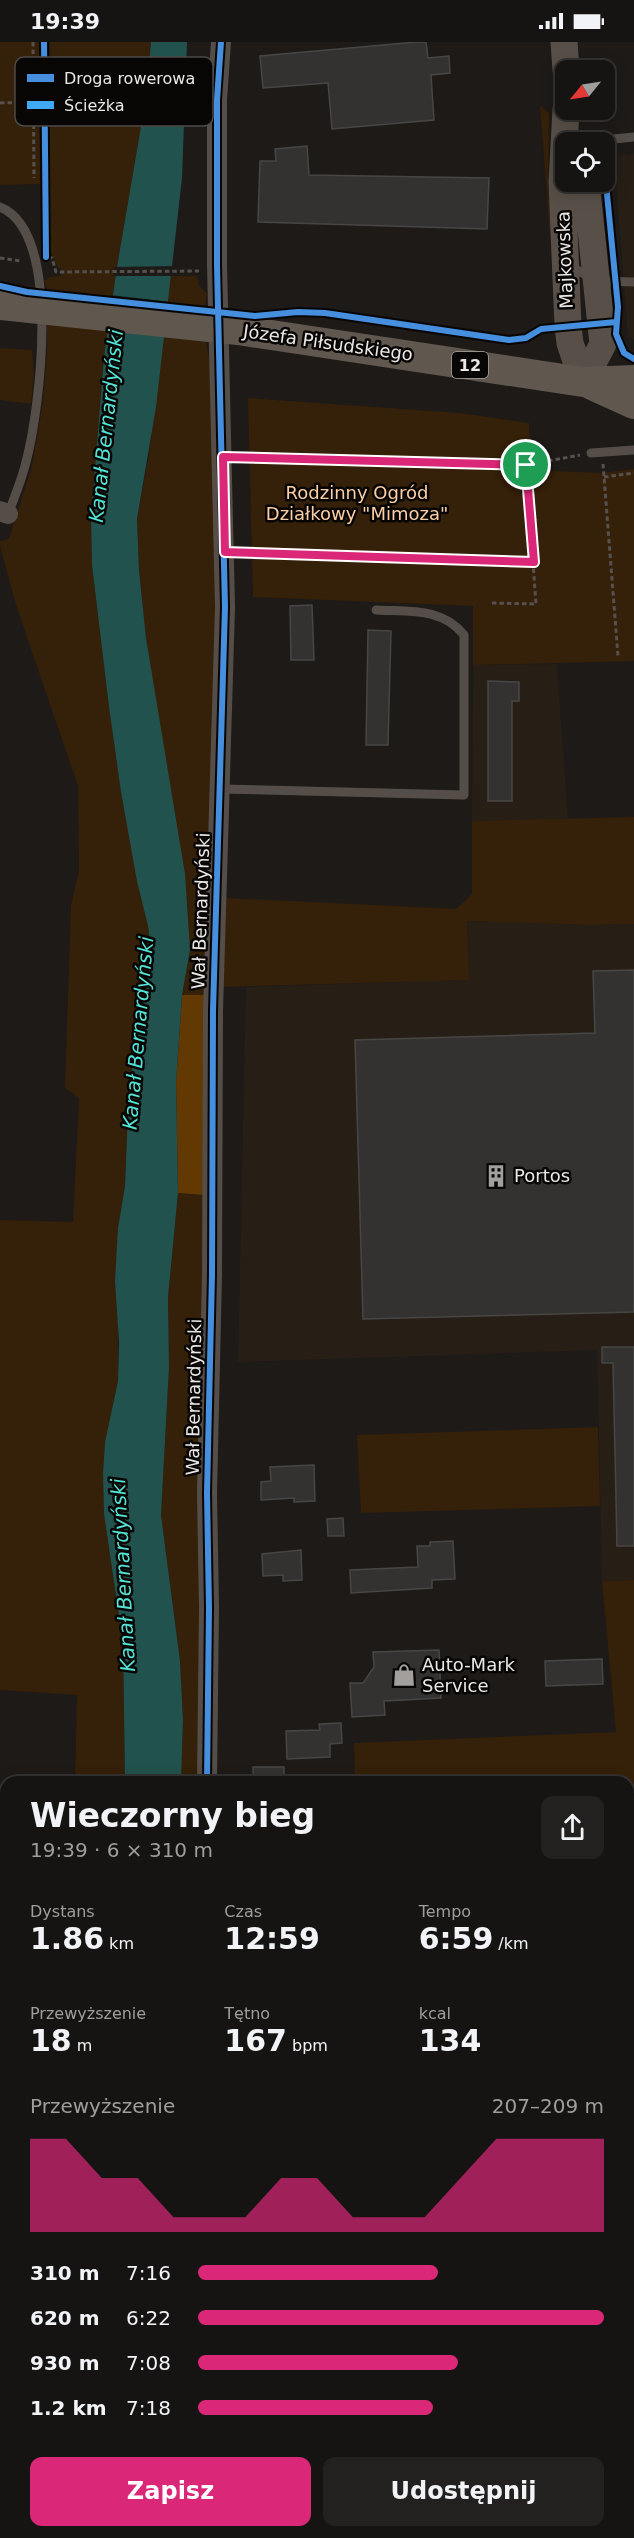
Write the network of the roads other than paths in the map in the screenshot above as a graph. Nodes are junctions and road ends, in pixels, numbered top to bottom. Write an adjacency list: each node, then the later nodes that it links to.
1 (221, 42): 20 (street, Wał Bernardyński)
2 (564, 42): 3 (main road)
3 (565, 60)
4 (565, 120): 9 (main road, Majkowska)
5 (634, 137): 6 (lane)
6 (615, 139)
7 (587, 192): 10 (main road, Majkowska)
8 (0, 207): 18 (lane)
9 (565, 264): 10 (lane); 14 (main road, Majkowska)
10 (597, 281): 11 (lane); 14 (main road, Majkowska)
11 (634, 282)
12 (14, 306): 14 (main road, Józefa Piłsudskiego / 12)
13 (634, 380): 14 (main road, Józefa Piłsudskiego / 12)
14 (583, 381): 15 (main road, Józefa Piłsudskiego / 12)
15 (634, 404)
16 (634, 450): 17 (lane)
17 (591, 453)
18 (4, 512)
19 (376, 610): 20 (lane)
20 (221, 789): 21 (street, Wał Bernardyński)
21 (207, 1776)

